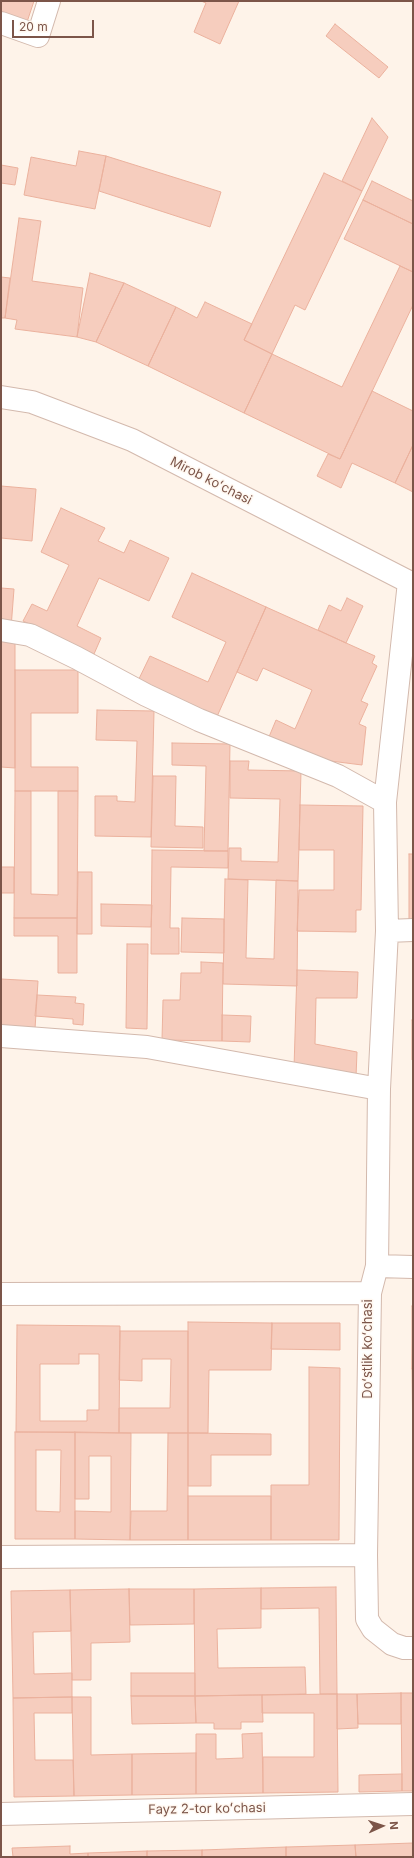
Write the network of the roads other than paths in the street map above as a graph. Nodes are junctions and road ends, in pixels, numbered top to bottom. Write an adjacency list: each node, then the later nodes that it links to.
1 (49, 1): 2 (street)
2 (1, 24)
3 (1, 397): 4 (street, Mirob koʻchasi)
4 (411, 583): 6 (street)
5 (1, 630): 6 (street)
6 (385, 802): 8 (street)
7 (413, 930): 8 (street)
8 (387, 931): 10 (street)
9 (1, 1036): 10 (street)
10 (379, 1089): 11 (street)
11 (377, 1266): 12 (street); 13 (street)
12 (413, 1267)
13 (370, 1293): 14 (street, Doʻstlik koʻchasi); 15 (street, Doʻstlik koʻchasi)
14 (1, 1294)
15 (366, 1555): 16 (street); 17 (street, Doʻstlik koʻchasi)
16 (1, 1557)
17 (413, 1648)
18 (413, 1804): 19 (street, Fayz 2-tor koʻchasi)
19 (1, 1814)

